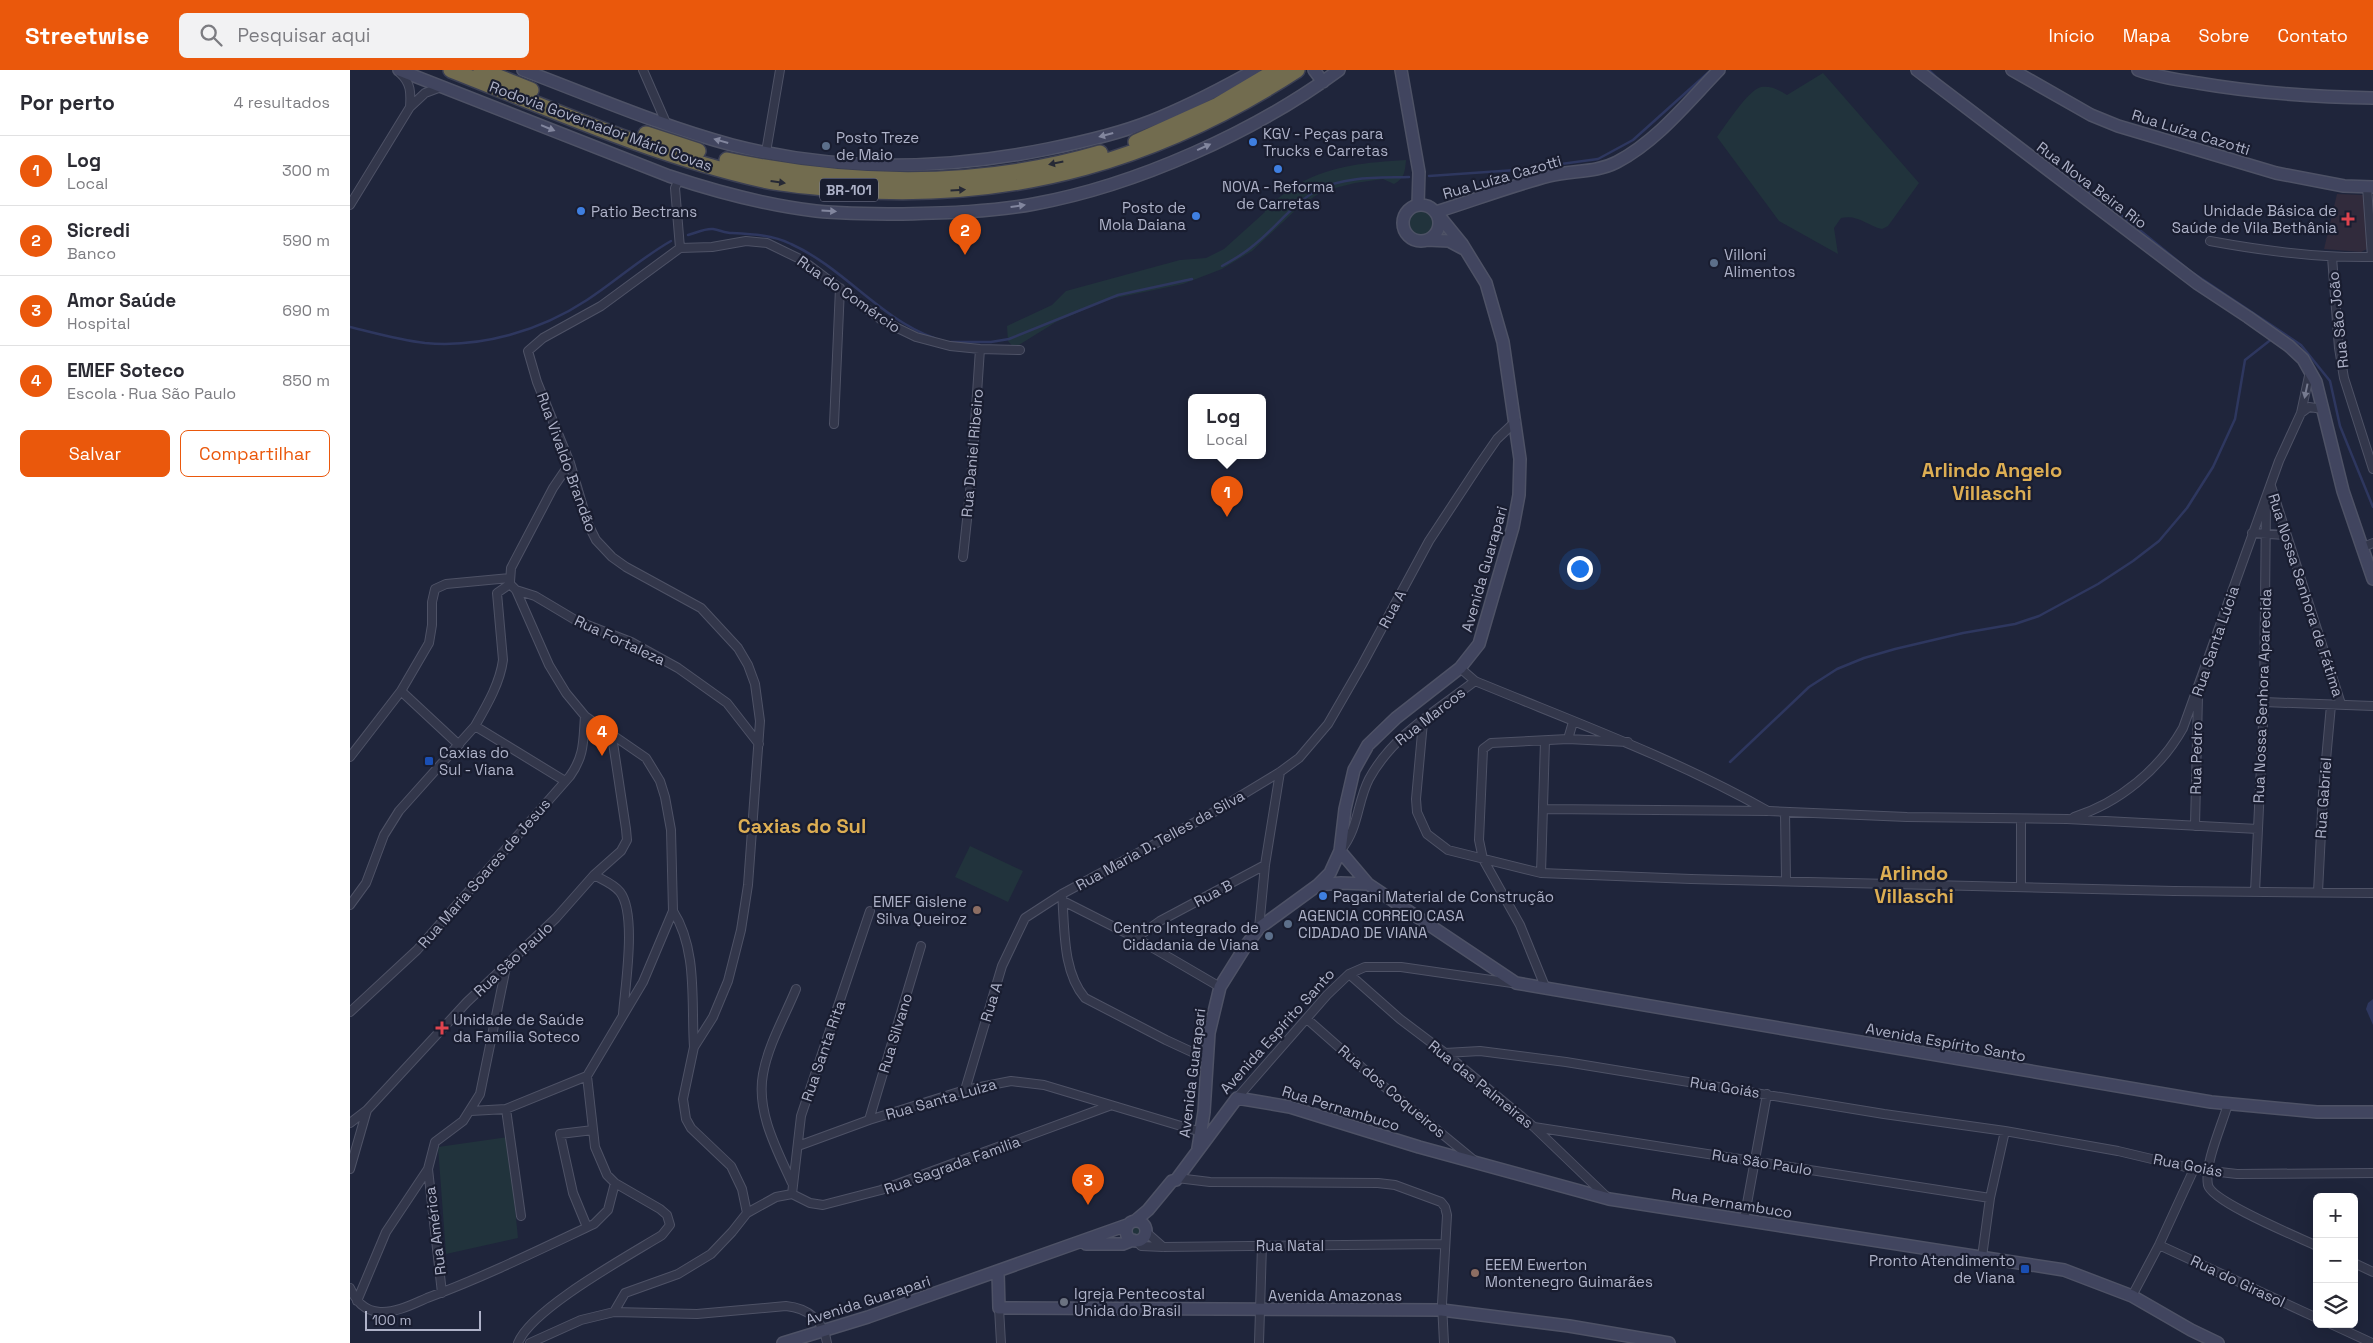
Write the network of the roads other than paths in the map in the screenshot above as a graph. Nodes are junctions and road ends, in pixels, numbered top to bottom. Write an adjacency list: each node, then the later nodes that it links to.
1 (398, 70): 19 (street); 22 (street)
2 (451, 70): 17 (highway, Rodovia Governador Mário Covas / BR-101, one-way to 17)
3 (481, 70): 20 (highway, Rodovia Governador Mário Covas / BR-101)
4 (495, 70): 20 (highway)
5 (523, 70): 23 (street)
6 (644, 70): 23 (street)
7 (780, 70): 24 (street)
8 (1254, 70): 24 (street, one-way to 24)
9 (1277, 70): 20 (highway, Rodovia Governador Mário Covas / BR-101, one-way to 20)
10 (1314, 70): 18 (street)
11 (1339, 70): 18 (street)
12 (1401, 70): 28 (street)
13 (1719, 70): 29 (street, Rua Luíza Cazotti)
14 (1917, 70): 39 (street, Rua Nova Beira Rio)
15 (2012, 70): 26 (street, Rua Luíza Cazotti)
16 (2138, 70): 21 (street)
17 (1296, 71)
18 (1323, 82): 25 (street, one-way to 18)
19 (445, 87): 22 (street); 25 (street, one-way to 25)
20 (531, 90)
21 (2373, 98)
22 (410, 108): 27 (street)
23 (667, 125): 24 (street, one-way to 23)
24 (766, 152)
25 (679, 179): 32 (street)
26 (2370, 187): 35 (street)
27 (350, 205)
28 (1418, 205): 29 (street); 30 (street)
29 (1436, 212): 30 (street); 33 (street, Avenida Guarapari)
30 (1427, 240): 33 (street)
31 (2210, 241): 34 (street)
32 (680, 248): 36 (street, Rua do Comércio); 44 (street, Rua Vivaldo Brandão)
33 (1466, 250): 42 (street, Avenida Guarapari)
34 (2332, 257): 35 (street); 45 (street, Rua São João)
35 (2372, 257)
36 (840, 288): 37 (street, Rua do Comércio); 43 (street)
37 (980, 349): 38 (street, Rua do Comércio); 53 (street, Rua Daniel Ribeiro)
38 (1020, 350)
39 (2310, 369): 40 (street, Rua Nova Beira Rio); 41 (street, Rua Santa Lúcia, one-way to 41)
40 (2323, 409): 41 (street); 52 (street, Rua Nova Beira Rio)
41 (2301, 413): 46 (street, Rua Santa Lúcia)
42 (1516, 421): 56 (street, Avenida Guarapari); 75 (street, Rua A)
43 (834, 424)
44 (570, 463): 55 (street); 72 (street, Rua Vivaldo Brandão)
45 (2373, 469)
46 (2271, 486): 47 (street, Rua Santa Lúcia); 50 (street, Rua Nossa Senhora de Fátima)
47 (2266, 499): 48 (street, Rua Santa Lúcia); 49 (street, Rua Nossa Senhora Aparecida)
48 (2252, 533): 49 (street); 58 (street, Rua Santa Lúcia)
49 (2266, 535): 50 (street); 60 (street, Rua Nossa Senhora Aparecida)
50 (2285, 535): 62 (street, Rua Nossa Senhora de Fátima)
51 (2373, 543): 52 (street)
52 (2362, 548): 54 (street, Rua Nova Beira Rio)
53 (963, 557)
54 (2373, 579)
55 (512, 584): 59 (street); 64 (street); 67 (street); 72 (street, Rua Fortaleza)
56 (1460, 668): 57 (street, Rua Marcos); 85 (street, Avenida Guarapari)
57 (1475, 681): 65 (street, Rua Marcos); 66 (street)
58 (2198, 689): 81 (street, Rua Santa Lúcia); 83 (street, Rua Pedro)
59 (401, 691): 73 (street); 74 (street)
60 (2264, 702): 61 (street); 84 (street, Rua Nossa Senhora Aparecida)
61 (2331, 704): 62 (street); 95 (street, Rua Gabriel)
62 (2341, 704): 63 (street)
63 (2373, 706)
64 (585, 716): 68 (street); 76 (street, Rua Maria Soares de Jesus)
65 (1422, 722): 85 (street, Rua Marcos); 86 (street)
66 (1573, 722): 69 (street); 71 (street)
67 (475, 726): 73 (street); 76 (street)
68 (612, 736): 89 (street, Rua São Paulo); 100 (street)
69 (1568, 739): 70 (street); 71 (street)
70 (1545, 741): 78 (street); 86 (street)
71 (1628, 742): 79 (street)
72 (759, 744): 114 (street, Rua Vivaldo Brandão)
73 (458, 745): 98 (street)
74 (350, 757)
75 (1280, 772): 77 (street, Rua A); 87 (street)
76 (565, 781): 111 (street, Rua Maria Soares de Jesus)
77 (1257, 784): 97 (street, Rua Maria D. Telles da Silva)
78 (1544, 809): 79 (street); 88 (street)
79 (1769, 811): 80 (street)
80 (1785, 812): 82 (street); 90 (street)
81 (2067, 819): 82 (street); 83 (street)
82 (2021, 820): 93 (street)
83 (2195, 826): 84 (street)
84 (2258, 829): 94 (street, Rua Nossa Senhora Aparecida)
85 (1340, 851): 91 (street, Avenida Espírito Santo); 92 (street, Avenida Guarapari)
86 (1483, 860): 88 (street); 110 (street)
87 (1265, 864): 102 (street); 103 (street, Rua B)
88 (1541, 873): 90 (street)
89 (594, 875): 105 (street, Rua São Paulo); 112 (street)
90 (1786, 880): 93 (street)
91 (1368, 884): 92 (street); 107 (street, Avenida Espírito Santo)
92 (1318, 885): 102 (street, Avenida Guarapari)
93 (2021, 886): 94 (street)
94 (2255, 892): 95 (street)
95 (2318, 892): 96 (street)
96 (2373, 892)
97 (1062, 898): 101 (street, Rua Maria D. Telles da Silva); 103 (street); 116 (street)
98 (350, 905)
99 (870, 910): 133 (street, Rua Santa Rita)
100 (673, 911): 112 (street); 114 (street)
101 (1025, 918): 118 (street, Rua A)
102 (1263, 925): 108 (street, Avenida Guarapari)
103 (1136, 938): 108 (street)
104 (921, 946): 127 (street, Rua Silvano)
105 (506, 966): 124 (street, Rua São Paulo); 125 (street)
106 (1349, 974): 107 (street, Avenida Espírito Santo); 113 (street, Avenida Espírito Santo); 115 (street, Rua das Palmeiras)
107 (1516, 983): 110 (street, Avenida Espírito Santo)
108 (1220, 987): 116 (street, Avenida Guarapari)
109 (796, 989): 144 (street)
110 (1546, 989): 121 (street, Avenida Espírito Santo)
111 (350, 1012)
112 (622, 1017): 117 (street)
113 (1307, 1019): 120 (street, Avenida Espírito Santo); 136 (street, Rua dos Coqueiros)
114 (694, 1047): 148 (street, Rua Vivaldo Brandão)
115 (1445, 1053): 119 (street, Rua Goiás); 129 (street, Rua das Palmeiras)
116 (1207, 1059): 132 (street, Avenida Guarapari)
117 (587, 1076): 123 (street); 130 (street)
118 (964, 1090): 122 (street, Rua Santa Luiza); 127 (street, Rua Santa Luiza)
119 (1767, 1094): 131 (street, Rua Goiás); 135 (street)
120 (1236, 1098): 134 (street, Avenida Espírito Santo); 136 (street, Rua Pernambuco)
121 (2228, 1104): 126 (street, Avenida Espírito Santo); 140 (street)
122 (1109, 1106): 132 (street, Rua Santa Luiza); 145 (street, Rua Sagrada Familia)
123 (506, 1109): 125 (street); 149 (street)
124 (367, 1110): 128 (street); 137 (street, Rua São Paulo)
125 (471, 1111): 139 (street)
126 (2373, 1112)
127 (868, 1120): 133 (street, Rua Santa Luiza)
128 (350, 1123)
129 (1534, 1127): 135 (street, Rua São Paulo); 147 (street, Rua das Palmeiras)
130 (593, 1130): 143 (street); 152 (street)
131 (2005, 1131): 138 (street, Rua Goiás); 146 (street)
132 (1202, 1132): 134 (street, Avenida Guarapari)
133 (798, 1146): 144 (street, Rua Santa Rita)
134 (1198, 1148): 142 (street, Avenida Guarapari)
135 (1754, 1161): 146 (street, Rua São Paulo); 150 (street)
136 (1478, 1163): 147 (street, Rua Pernambuco)
137 (350, 1169)
138 (2194, 1169): 140 (street, Rua Goiás); 159 (street)
139 (428, 1170): 166 (street, Rua América); 168 (street)
140 (2208, 1170): 141 (street, Rua Goiás); 157 (street)
141 (2373, 1173)
142 (1177, 1179): 151 (street, Avenida Guarapari); 153 (street); 156 (street)
143 (615, 1183): 152 (street); 177 (street)
144 (793, 1185): 145 (street, Rua Santa Rita)
145 (792, 1194): 148 (street)
146 (1990, 1198): 161 (street)
147 (1609, 1199): 150 (street, Rua Pernambuco)
148 (747, 1213): 172 (street)
149 (521, 1216)
150 (1744, 1220): 161 (street, Rua Pernambuco)
151 (1131, 1223): 153 (street); 154 (street); 155 (street, Avenida Guarapari)
152 (587, 1227): 166 (street)
153 (1146, 1230): 154 (street); 160 (street)
154 (1135, 1241): 155 (street, Avenida Guarapari); 160 (street, Rua Natal)
155 (1074, 1244): 163 (street, Avenida Guarapari)
156 (1445, 1244): 158 (street, Rua Natal); 171 (street)
157 (2313, 1244)
158 (1262, 1245): 160 (street, Rua Natal); 170 (street)
159 (2159, 1245): 167 (street); 173 (street, Rua do Girasol)
160 (1164, 1247)
161 (1982, 1257): 167 (street, Rua Pernambuco)
162 (2358, 1265): 164 (street)
163 (998, 1272): 169 (street); 175 (street, Avenida Guarapari)
164 (2373, 1272)
165 (350, 1288): 168 (street)
166 (442, 1293): 168 (street)
167 (2132, 1296): 184 (street, Rua Pernambuco)
168 (357, 1301)
169 (999, 1308): 170 (street, Avenida Amazonas); 180 (street)
170 (1259, 1310): 171 (street, Avenida Amazonas); 181 (street)
171 (1442, 1310): 176 (street, Avenida Amazonas); 182 (street)
172 (614, 1312): 175 (street); 178 (street)
173 (2313, 1316)
174 (2340, 1328): 185 (street)
175 (826, 1337): 179 (street, Avenida Guarapari)
176 (1639, 1341): 183 (street, Avenida Amazonas)
177 (518, 1343)
178 (530, 1343)
179 (783, 1343)
180 (1001, 1343)
181 (1259, 1343)
182 (1444, 1343)
183 (1669, 1343)
184 (2218, 1343)
185 (2372, 1343)

